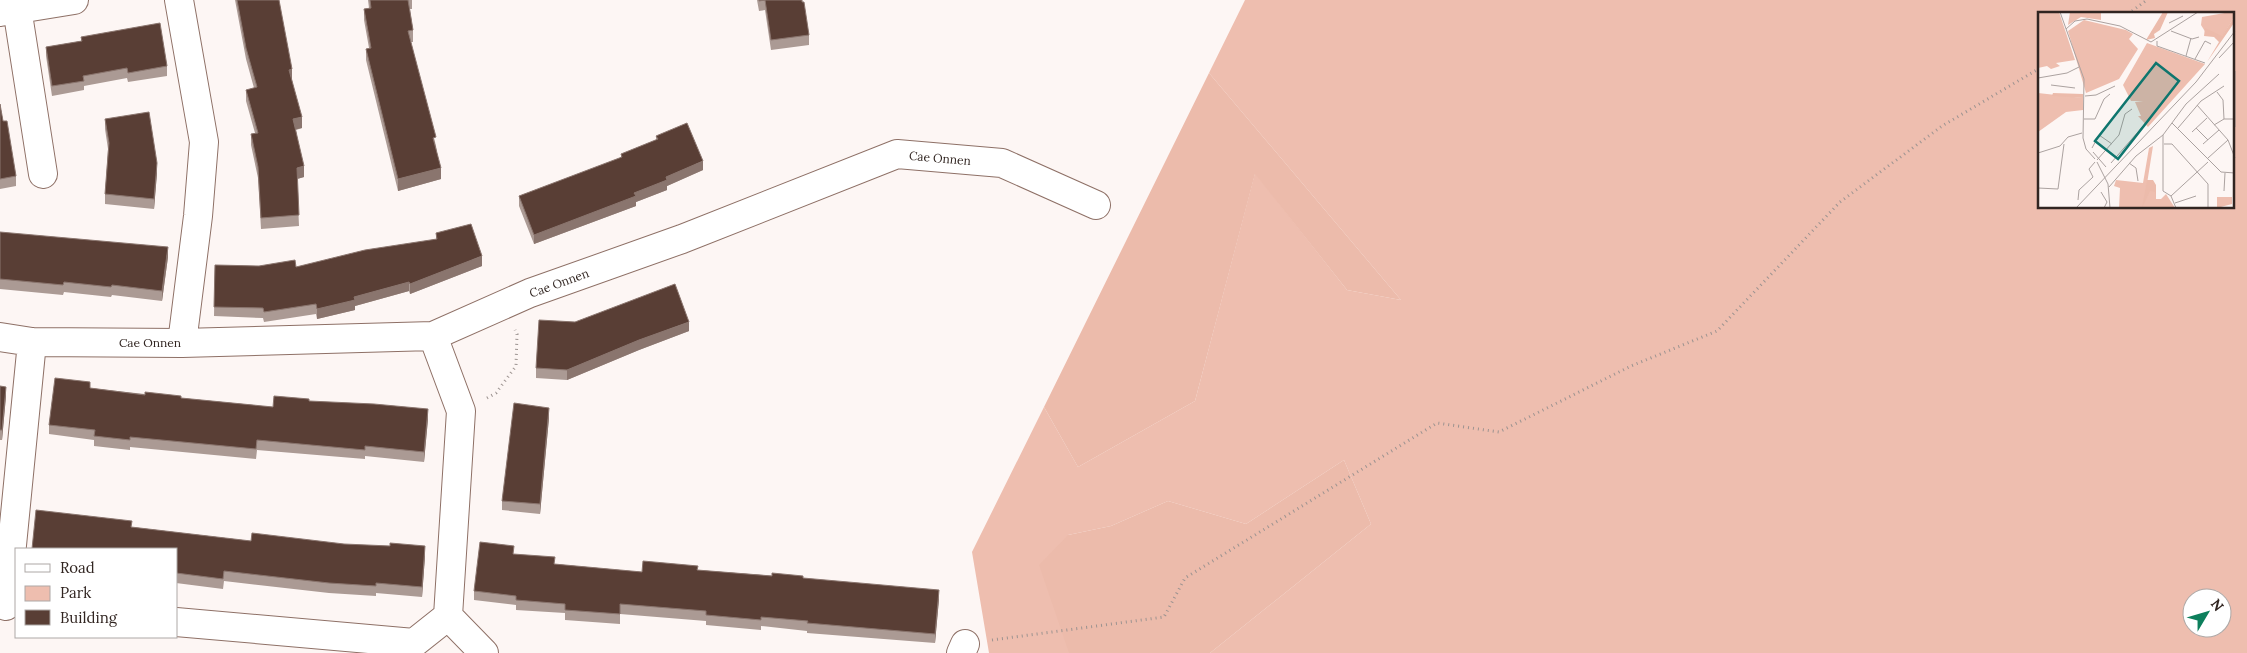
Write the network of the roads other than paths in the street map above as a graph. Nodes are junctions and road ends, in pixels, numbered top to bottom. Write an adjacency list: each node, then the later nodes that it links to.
1 (74, 0): 3 (street)
2 (179, 0): 9 (street)
3 (8, 10): 4 (street)
4 (43, 174)
5 (1096, 205): 6 (street, Cae Onnen)
6 (433, 336): 9 (street, Cae Onnen); 11 (street)
7 (0, 337): 8 (street, Cae Onnen)
8 (32, 342): 9 (street, Cae Onnen); 10 (street)
9 (182, 343)
10 (7, 606)
11 (448, 616): 12 (street); 13 (street)
12 (178, 622)
13 (484, 653)

